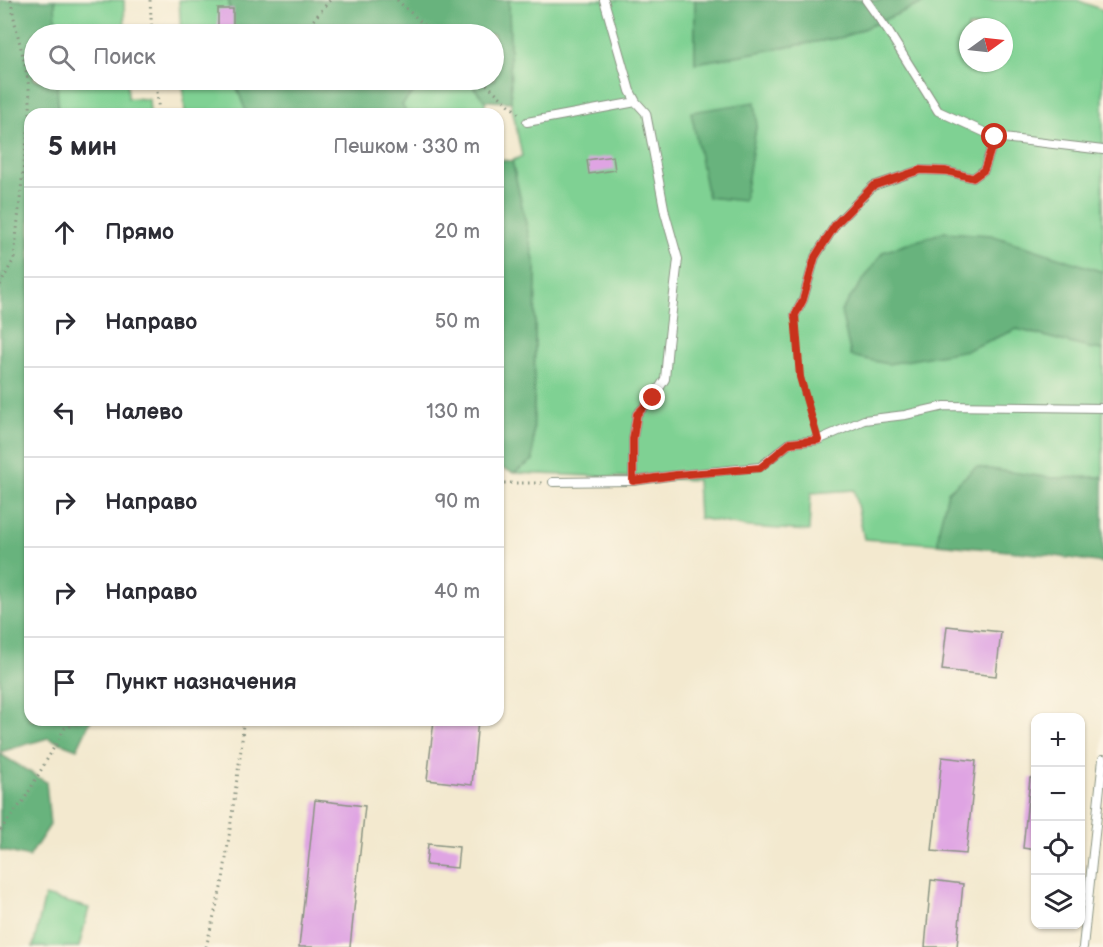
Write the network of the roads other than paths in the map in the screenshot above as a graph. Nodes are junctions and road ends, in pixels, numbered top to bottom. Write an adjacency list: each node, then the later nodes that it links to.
1 (604, 0): 3 (lane)
2 (866, 0): 5 (lane)
3 (636, 102): 4 (lane); 9 (lane)
4 (527, 122)
5 (995, 137): 6 (lane); 7 (lane)
6 (1103, 150)
7 (795, 315)
8 (1103, 408): 9 (lane)
9 (633, 481): 10 (lane)
10 (553, 482)
11 (1103, 759): 12 (lane)
12 (1083, 947)

